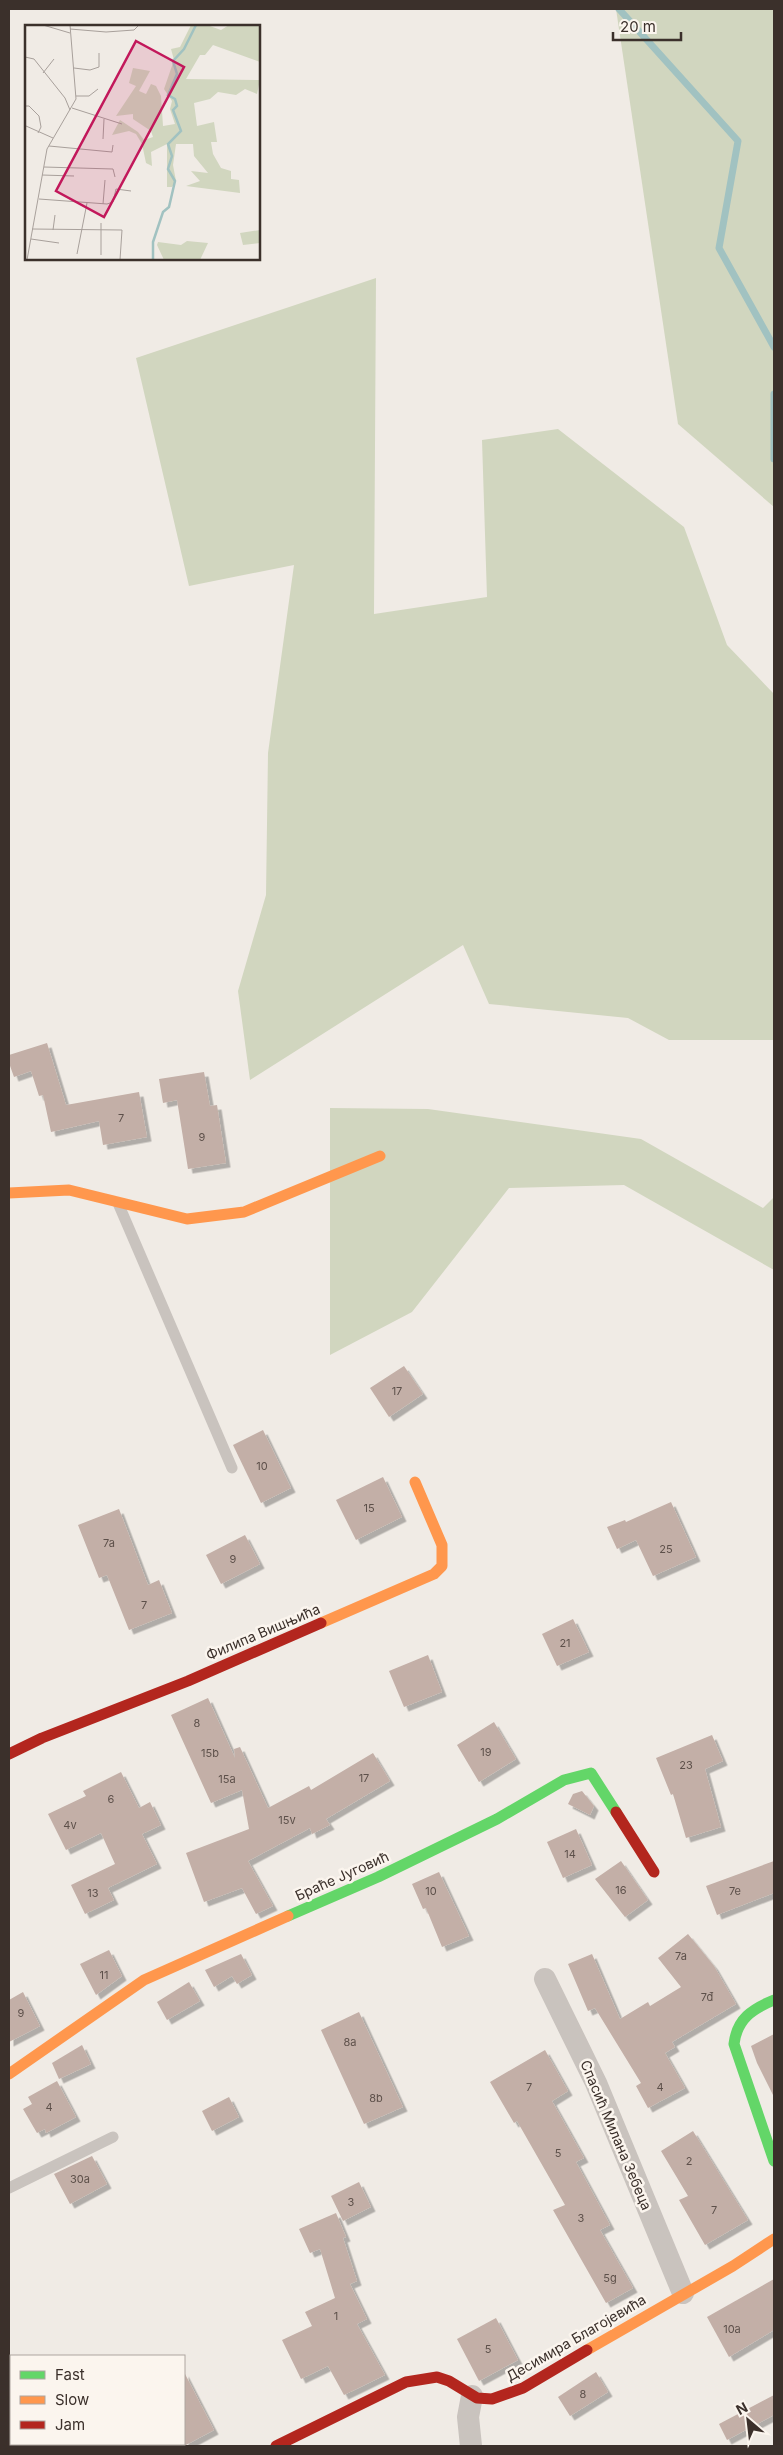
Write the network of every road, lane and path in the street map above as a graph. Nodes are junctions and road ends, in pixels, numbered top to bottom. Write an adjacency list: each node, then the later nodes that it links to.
1 (380, 1156): 3 (street)
2 (9, 1193): 3 (street)
3 (117, 1202): 4 (lane)
4 (232, 1468)
5 (415, 1482): 6 (street, Филипа Вишњића)
6 (9, 1754)
7 (654, 1872): 10 (street, Браће Југовић)
8 (545, 1979): 15 (street, Спасић Милана Зебеца)
9 (774, 2000): 12 (street)
10 (9, 2074)
11 (113, 2137): 13 (lane)
12 (774, 2162)
13 (9, 2188)
14 (774, 2239): 15 (street, Десимира Благојевића)
15 (683, 2293): 16 (street, Десимира Благојевића)
16 (472, 2396): 17 (street, Десимира Благојевића); 18 (street)
17 (276, 2446)
18 (470, 2446)

